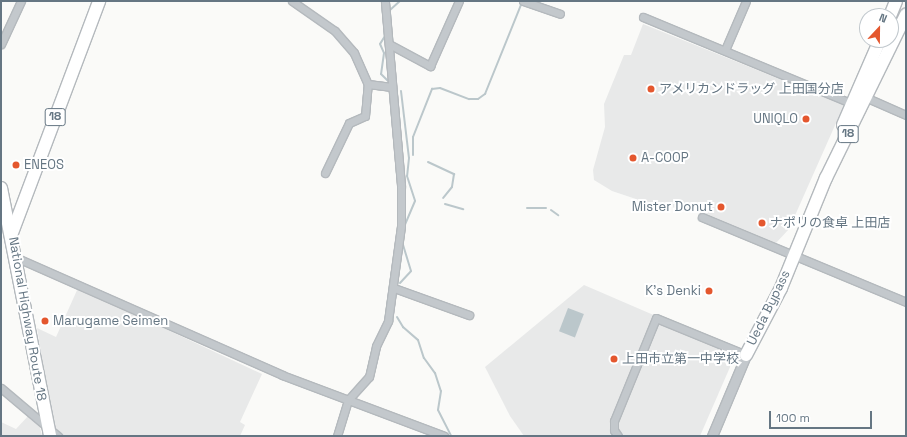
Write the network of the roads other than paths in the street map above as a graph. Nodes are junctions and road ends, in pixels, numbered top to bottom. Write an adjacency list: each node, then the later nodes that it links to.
1 (21, 1): 11 (street)
2 (99, 1): 23 (highway, National Highway Route 18 / 18)
3 (292, 1): 15 (street)
4 (385, 1): 12 (street)
5 (459, 1): 12 (street)
6 (522, 1): 8 (street)
7 (746, 1): 14 (street)
8 (560, 14)
9 (906, 15): 17 (highway, Ueda Bypass / 18)
10 (643, 16): 14 (street)
11 (1, 44)
12 (389, 44): 16 (street)
13 (876, 48): 18 (highway, Ueda Bypass / 18)
14 (725, 50): 18 (street)
15 (368, 84): 16 (street); 20 (street)
16 (392, 88): 26 (street)
17 (865, 98): 19 (street); 24 (highway, Ueda Bypass / 18)
18 (852, 104): 24 (highway, Ueda Bypass / 18)
19 (906, 115)
20 (325, 173)
21 (1, 188): 23 (highway)
22 (702, 217): 24 (street)
23 (12, 232): 25 (highway, National Highway Route 18 / 18)
24 (792, 254): 27 (street); 29 (highway, Ueda Bypass / 18)
25 (15, 257): 31 (street); 32 (highway, National Highway Route 18 / 18)
26 (394, 288): 28 (street); 31 (street)
27 (906, 302)
28 (469, 315)
29 (746, 355): 36 (street); 37 (street)
30 (1, 388): 32 (street)
31 (348, 400): 34 (street); 35 (street)
32 (48, 430): 33 (street)
33 (58, 436)
34 (337, 436)
35 (444, 436)
36 (618, 436)
37 (712, 436)

